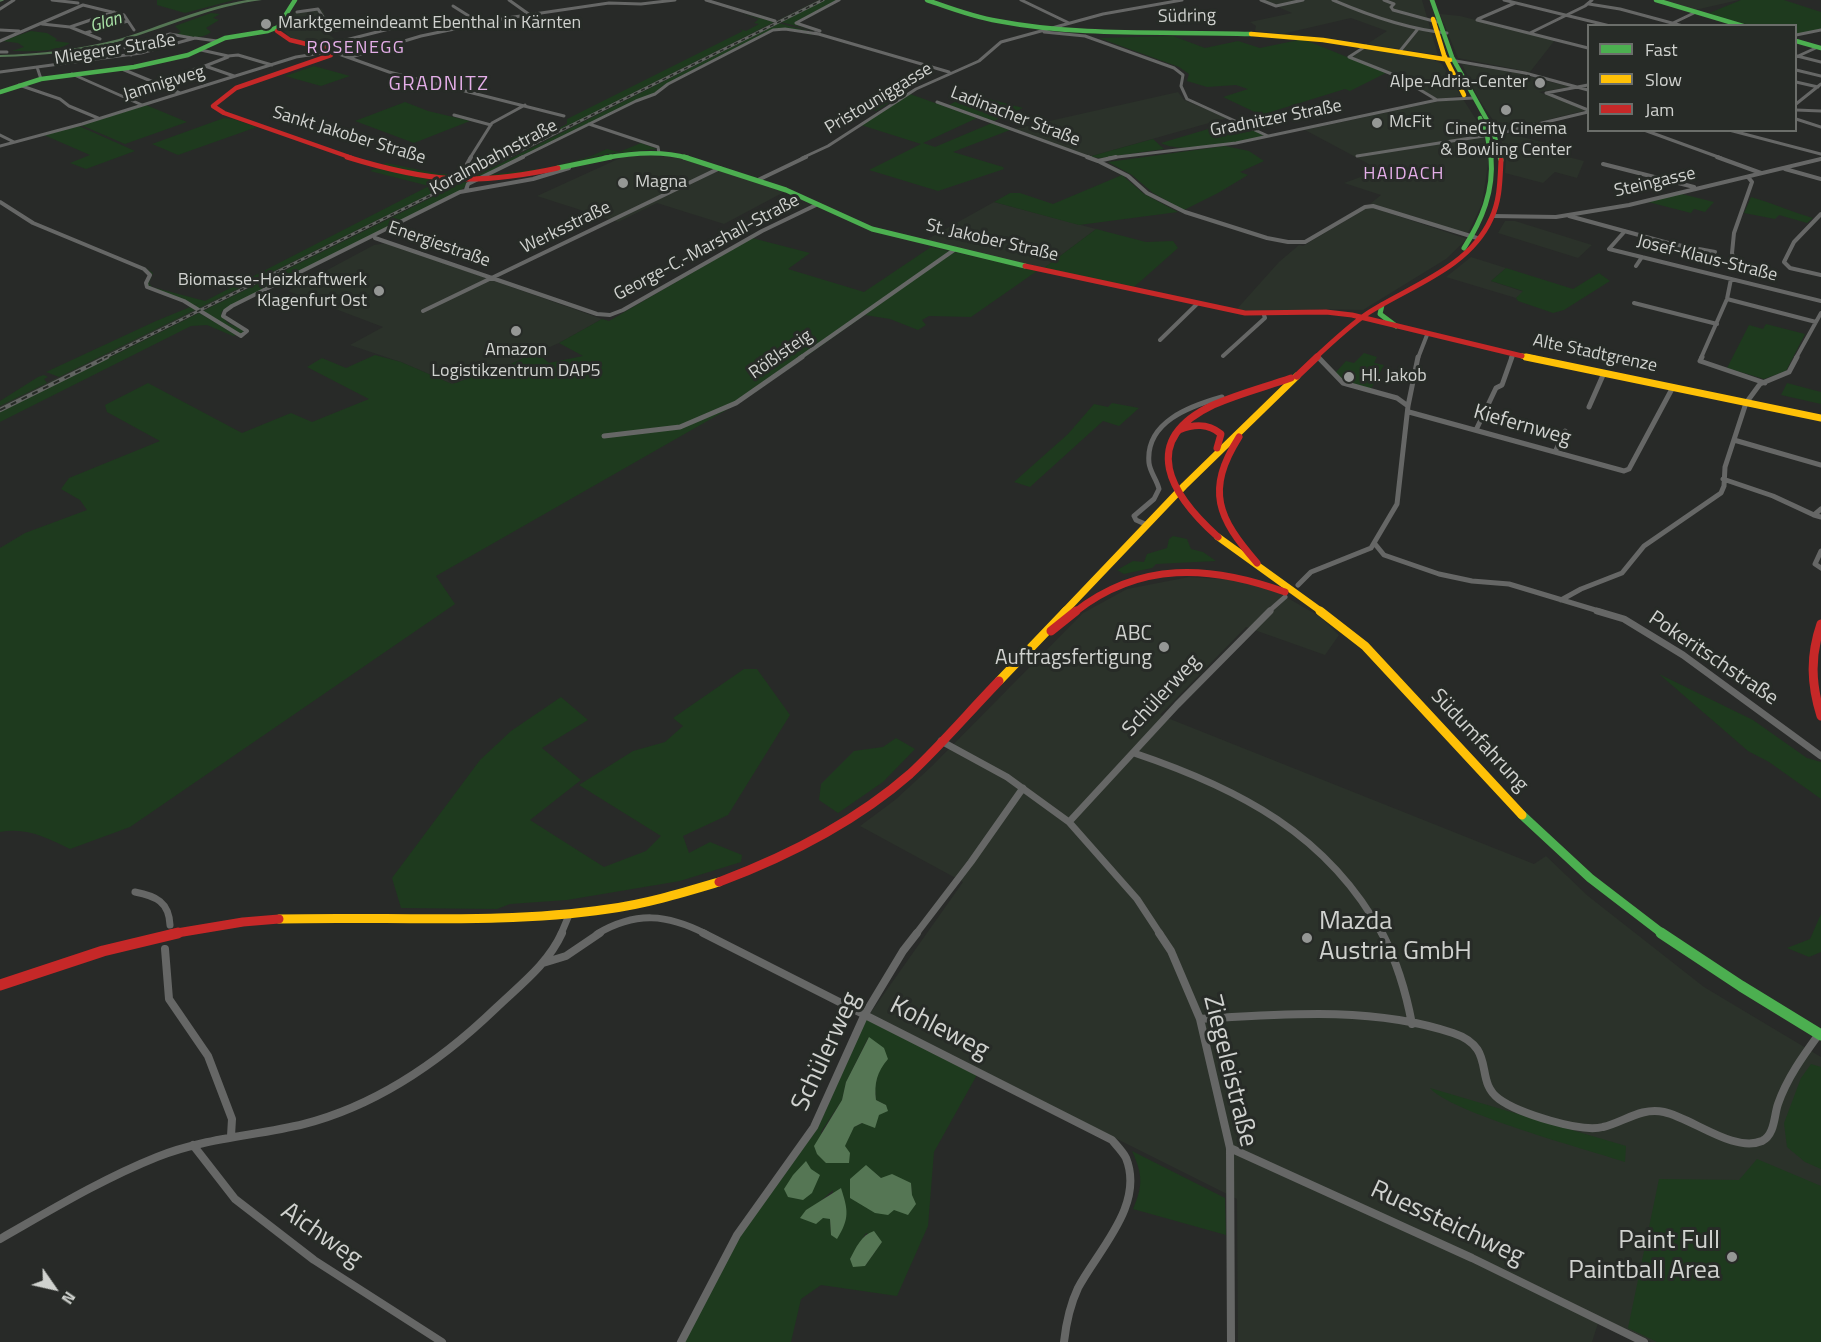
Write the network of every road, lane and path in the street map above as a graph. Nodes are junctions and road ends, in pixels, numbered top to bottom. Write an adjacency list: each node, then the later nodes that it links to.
1 (14, 0): 29 (street)
2 (52, 0): 21 (street)
3 (295, 0): 50 (main road)
4 (509, 0): 33 (street)
5 (613, 0): 23 (street)
6 (675, 0): 23 (street)
7 (706, 0): 36 (street)
8 (839, 0): 58 (street)
9 (927, 0): 54 (main road, Südring)
10 (1021, 0): 39 (street)
11 (1182, 0): 39 (street, Pristouniggasse)
12 (1260, 0): 13 (street)
13 (1304, 0)
14 (1333, 0): 51 (street)
15 (1384, 0): 52 (street)
16 (1426, 0): 52 (main road)
17 (1432, 0): 52 (main road)
18 (1504, 0): 24 (street)
19 (1592, 0): 25 (street)
20 (1656, 0): 32 (main road)
21 (78, 2): 26 (street)
22 (1530, 2): 27 (street)
23 (609, 3): 33 (street)
24 (1516, 3): 27 (street); 57 (street)
25 (1589, 4): 34 (street); 40 (street)
26 (83, 5): 30 (street); 41 (street)
27 (1525, 5): 34 (street)
28 (453, 6): 37 (street)
29 (0, 9)
30 (114, 12): 35 (street); 46 (street)
31 (297, 12): 42 (street)
32 (1696, 12): 40 (street); 45 (main road)
33 (530, 15): 37 (street)
34 (1567, 15): 43 (street); 57 (street)
35 (128, 21): 49 (street); 56 (street)
36 (775, 21)
37 (480, 23): 76 (street)
38 (780, 23): 58 (street)
39 (1069, 23): 54 (street, Pristouniggasse)
40 (1673, 23): 44 (street)
41 (41, 24): 46 (street); 55 (street)
42 (334, 24)
43 (1602, 24)
44 (1676, 24)
45 (1735, 24)
46 (70, 27): 56 (street)
47 (393, 28): 72 (street, Jamnigweg)
48 (0, 30): 55 (street)
49 (134, 30)
50 (274, 30): 63 (main road, Miegerer Straße); 72 (main road)
51 (1417, 30): 52 (street); 69 (street)
52 (1438, 30): 79 (main road)
53 (1821, 30): 59 (street)
54 (1043, 31): 65 (main road, Südring); 88 (street, Pristouniggasse); 125 (street)
55 (23, 32): 62 (street)
56 (85, 33): 61 (street)
57 (1530, 33): 66 (street)
58 (818, 34): 88 (street); 118 (street, Koralmbahnstraße)
59 (1797, 35)
60 (195, 38): 63 (street); 73 (street); 73 (street)
61 (100, 39)
62 (0, 41)
63 (217, 41): 68 (main road, Miegerer Straße)
64 (1797, 41): 67 (main road)
65 (1366, 46): 69 (main road, Südring); 105 (street)
66 (1587, 48)
67 (1819, 48): 77 (street)
68 (201, 50): 75 (street); 85 (main road, Miegerer Straße)
69 (1400, 51): 79 (main road, Südring)
70 (0, 52): 71 (street)
71 (7, 52)
72 (327, 52): 76 (street); 82 (street, Jamnigweg); 131 (main road, Sankt Jakober Straße)
73 (130, 54): 81 (street)
74 (87, 55): 81 (street)
75 (228, 56): 82 (street); 83 (street)
76 (351, 57): 109 (street)
77 (1797, 57)
78 (1797, 57): 80 (street)
79 (1450, 60): 98 (street); 104 (main road)
80 (1821, 62)
81 (59, 64): 84 (street)
82 (272, 65): 90 (street, Jamnigweg)
83 (205, 66): 90 (street); 94 (street)
84 (37, 67): 87 (street); 92 (street)
85 (122, 69): 89 (main road, Miegerer Straße); 94 (street)
86 (1797, 70): 91 (street)
87 (0, 72)
88 (950, 72): 141 (street, Pristouniggasse)
89 (71, 74): 92 (main road, Miegerer Straße); 108 (street)
90 (235, 76): 101 (street, Jamnigweg)
91 (1821, 76)
92 (41, 79): 95 (main road, Miegerer Straße)
93 (1797, 82): 97 (street)
94 (153, 83): 101 (street)
95 (19, 85): 100 (main road, Miegerer Straße); 116 (street)
96 (1587, 85): 98 (street)
97 (1819, 86): 103 (street)
98 (1577, 87): 99 (street); 111 (street)
99 (1587, 90)
100 (0, 93)
101 (180, 93): 108 (street, Jamnigweg)
102 (1797, 94): 103 (street)
103 (1805, 96): 107 (street)
104 (1470, 98): 105 (street, Gradnitzer Straße); 124 (main road)
105 (1437, 100): 125 (street, Gradnitzer Straße)
106 (937, 102): 133 (street, Ladinacher Straße)
107 (1797, 103)
108 (143, 105): 116 (street, Jamnigweg)
109 (526, 105): 115 (street); 119 (street)
110 (1797, 110): 113 (street)
111 (1587, 111)
112 (1587, 111): 124 (street)
113 (1821, 111)
114 (454, 115): 119 (street)
115 (564, 116)
116 (99, 118): 126 (street, Jamnigweg)
117 (1797, 119): 120 (street)
118 (588, 124): 128 (street); 143 (street, Koralmbahnstraße)
119 (491, 125): 134 (street)
120 (1821, 127)
121 (1649, 132): 138 (street)
122 (1737, 132): 129 (street)
123 (0, 135): 126 (street)
124 (1492, 135): 130 (street); 147 (main road)
125 (1269, 136): 133 (street, Gradnitzer Straße)
126 (15, 142): 127 (street, Jamnigweg)
127 (0, 146)
128 (659, 153): 131 (main road, Sankt Jakober Straße); 136 (main road, St. Jakober Straße)
129 (1821, 154)
130 (1357, 156)
131 (593, 159): 143 (street)
132 (1821, 159): 137 (street, Steingasse)
133 (1098, 162): 151 (street, Ladinacher Straße)
134 (467, 164)
135 (1603, 164): 142 (street)
136 (720, 168): 141 (main road, St. Jakober Straße); 158 (street, Werksstraße)
137 (1784, 168): 138 (street, Steingasse); 140 (street)
138 (1761, 173): 139 (street, Steingasse)
139 (1748, 177): 142 (street, Steingasse); 156 (street)
140 (1821, 179)
141 (758, 180): 145 (main road, St. Jakober Straße)
142 (1698, 187): 148 (street, Steingasse)
143 (466, 190): 144 (street, Koralmbahnstraße)
144 (0, 202)
145 (816, 205): 152 (main road, St. Jakober Straße); 168 (street, George-C.-Marshall-Straße)
146 (1821, 214): 157 (street)
147 (1489, 215): 148 (street, Steingasse); 151 (main road)
148 (1566, 215): 149 (street)
149 (1625, 231): 153 (street); 154 (street, Josef-Klaus-Straße)
150 (375, 238): 158 (street, Energiestraße)
151 (1477, 238): 164 (main road)
152 (954, 250): 163 (main road, St. Jakober Straße); 195 (street, Rößlsteig)
153 (1714, 252)
154 (1642, 257): 155 (street); 159 (street, Josef-Klaus-Straße)
155 (1636, 266)
156 (1746, 266)
157 (1821, 275)
158 (493, 278): 165 (street, Werksstraße); 168 (street, Energiestraße)
159 (1731, 279): 160 (street); 161 (street, Josef-Klaus-Straße)
160 (1727, 299): 171 (street); 172 (street)
161 (1821, 301)
162 (1634, 303): 172 (street)
163 (1197, 304): 169 (main road, St. Jakober Straße); 176 (street)
164 (1382, 305): 170 (main road); 173 (main road)
165 (423, 311)
166 (1328, 311): 169 (main road, St. Jakober Straße); 170 (main road, St. Jakober Straße); 174 (main road)
167 (1821, 313): 171 (street)
168 (609, 315)
169 (1264, 315): 178 (street)
170 (1364, 317): 173 (main road, Alte Stadtgrenze); 174 (main road)
171 (1816, 322): 183 (street)
172 (1717, 324): 183 (street)
173 (1396, 326): 175 (main road, Alte Stadtgrenze)
174 (1350, 328): 179 (main road)
175 (1427, 335): 177 (main road, Alte Stadtgrenze); 185 (street)
176 (1160, 340)
177 (1513, 354): 180 (main road, Alte Stadtgrenze); 192 (street)
178 (1223, 356)
179 (1317, 357): 181 (main road); 186 (street)
180 (1604, 373): 184 (main road, Alte Stadtgrenze); 188 (street)
181 (1299, 375): 182 (main road); 191 (main road)
182 (1288, 380): 194 (main road); 204 (street)
183 (1765, 383): 187 (street)
184 (1673, 387): 187 (main road, Alte Stadtgrenze); 197 (street, Kiefernweg)
185 (1410, 397): 186 (street); 189 (street)
186 (1397, 398): 189 (street)
187 (1746, 403): 190 (main road, Alte Stadtgrenze); 196 (street)
188 (1589, 407)
189 (1408, 409): 192 (street, Kiefernweg); 205 (street)
190 (1821, 418)
191 (1247, 424): 198 (main road); 210 (main road)
192 (1476, 430): 197 (street, Kiefernweg)
193 (1565, 431): 197 (street)
194 (1172, 434): 198 (main road); 210 (main road, Südumfahrung)
195 (604, 436)
196 (1734, 440): 199 (street); 200 (street)
197 (1555, 452)
198 (1213, 456): 204 (main road)
199 (1821, 465)
200 (1723, 479): 202 (street); 213 (street)
201 (1821, 509): 202 (street)
202 (1814, 515): 203 (street)
203 (1821, 518)
204 (1145, 524): 216 (main road)
205 (1375, 544): 206 (street); 208 (street)
206 (1366, 551): 208 (street, Pokeritschstraße); 211 (street)
207 (1821, 552): 209 (street)
208 (1384, 555): 213 (street, Pokeritschstraße)
209 (1821, 568)
210 (1272, 578): 214 (main road, Südumfahrung)
211 (1298, 585)
212 (1285, 597): 219 (street, Schülerweg)
213 (1561, 600): 220 (street, Pokeritschstraße)
214 (1326, 616): 216 (main road); 232 (main road, Südumfahrung)
215 (1821, 624): 217 (main road)
216 (1033, 646): 218 (main road)
217 (1821, 717)
218 (941, 741): 221 (street, Ziegeleistraße); 224 (main road)
219 (1134, 753): 222 (street, Schülerweg); 231 (street)
220 (1821, 756)
221 (1023, 788): 222 (street, Ziegeleistraße); 229 (street, Schülerweg)
222 (1069, 822): 230 (street, Ziegeleistraße)
223 (135, 892): 225 (street)
224 (568, 915): 227 (street); 228 (main road)
225 (170, 925)
226 (165, 950): 233 (street)
227 (543, 963): 229 (street, Kohleweg); 233 (street)
228 (0, 985)
229 (865, 1014): 238 (street, Schülerweg); 239 (street, Kohleweg)
230 (1200, 1019): 231 (street); 235 (street, Ziegeleistraße)
231 (1412, 1024): 232 (street)
232 (1820, 1034)
233 (231, 1136): 234 (street)
234 (193, 1145): 236 (street); 237 (street, Aichweg)
235 (1230, 1148): 240 (street, Ziegeleistraße); 241 (street, Ruessteichweg)
236 (0, 1239)
237 (442, 1342)
238 (681, 1342)
239 (1064, 1342)
240 (1232, 1342)
241 (1644, 1342)

